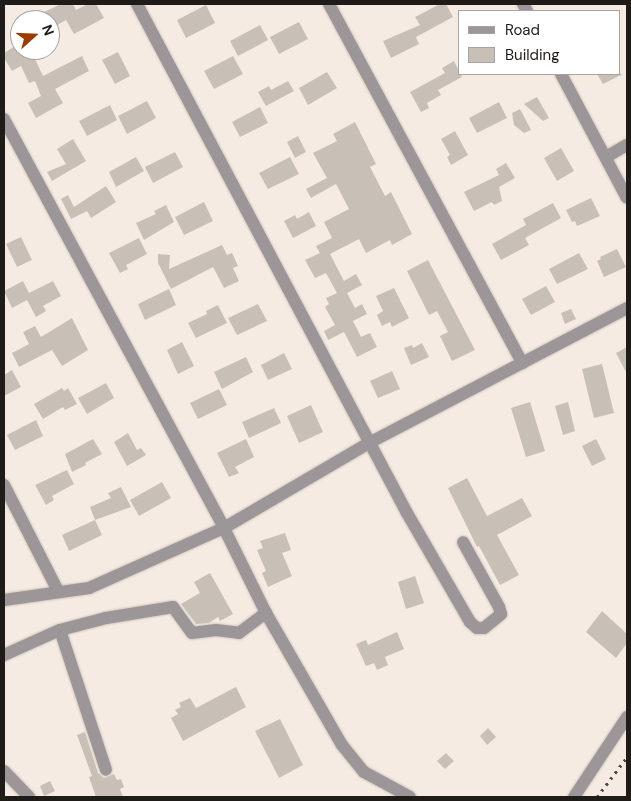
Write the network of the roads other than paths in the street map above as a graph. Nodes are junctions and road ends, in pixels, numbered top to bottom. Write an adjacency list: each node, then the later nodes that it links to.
1 (137, 4): 10 (street)
2 (329, 4): 9 (street)
3 (562, 75): 6 (street)
4 (4, 119): 12 (street)
5 (627, 145): 6 (street)
6 (606, 157): 7 (street)
7 (627, 198)
8 (627, 308): 9 (street)
9 (522, 363): 10 (street)
10 (369, 443): 12 (street); 13 (street)
11 (4, 485): 14 (street)
12 (224, 528): 14 (street); 16 (street)
13 (463, 542)
14 (58, 591): 15 (street)
15 (4, 600)
16 (266, 613): 17 (street); 23 (street)
17 (60, 630): 18 (street); 20 (street)
18 (4, 656)
19 (627, 717): 24 (street)
20 (106, 770)
21 (4, 771): 22 (street)
22 (29, 797)
23 (410, 797)
24 (574, 797)

